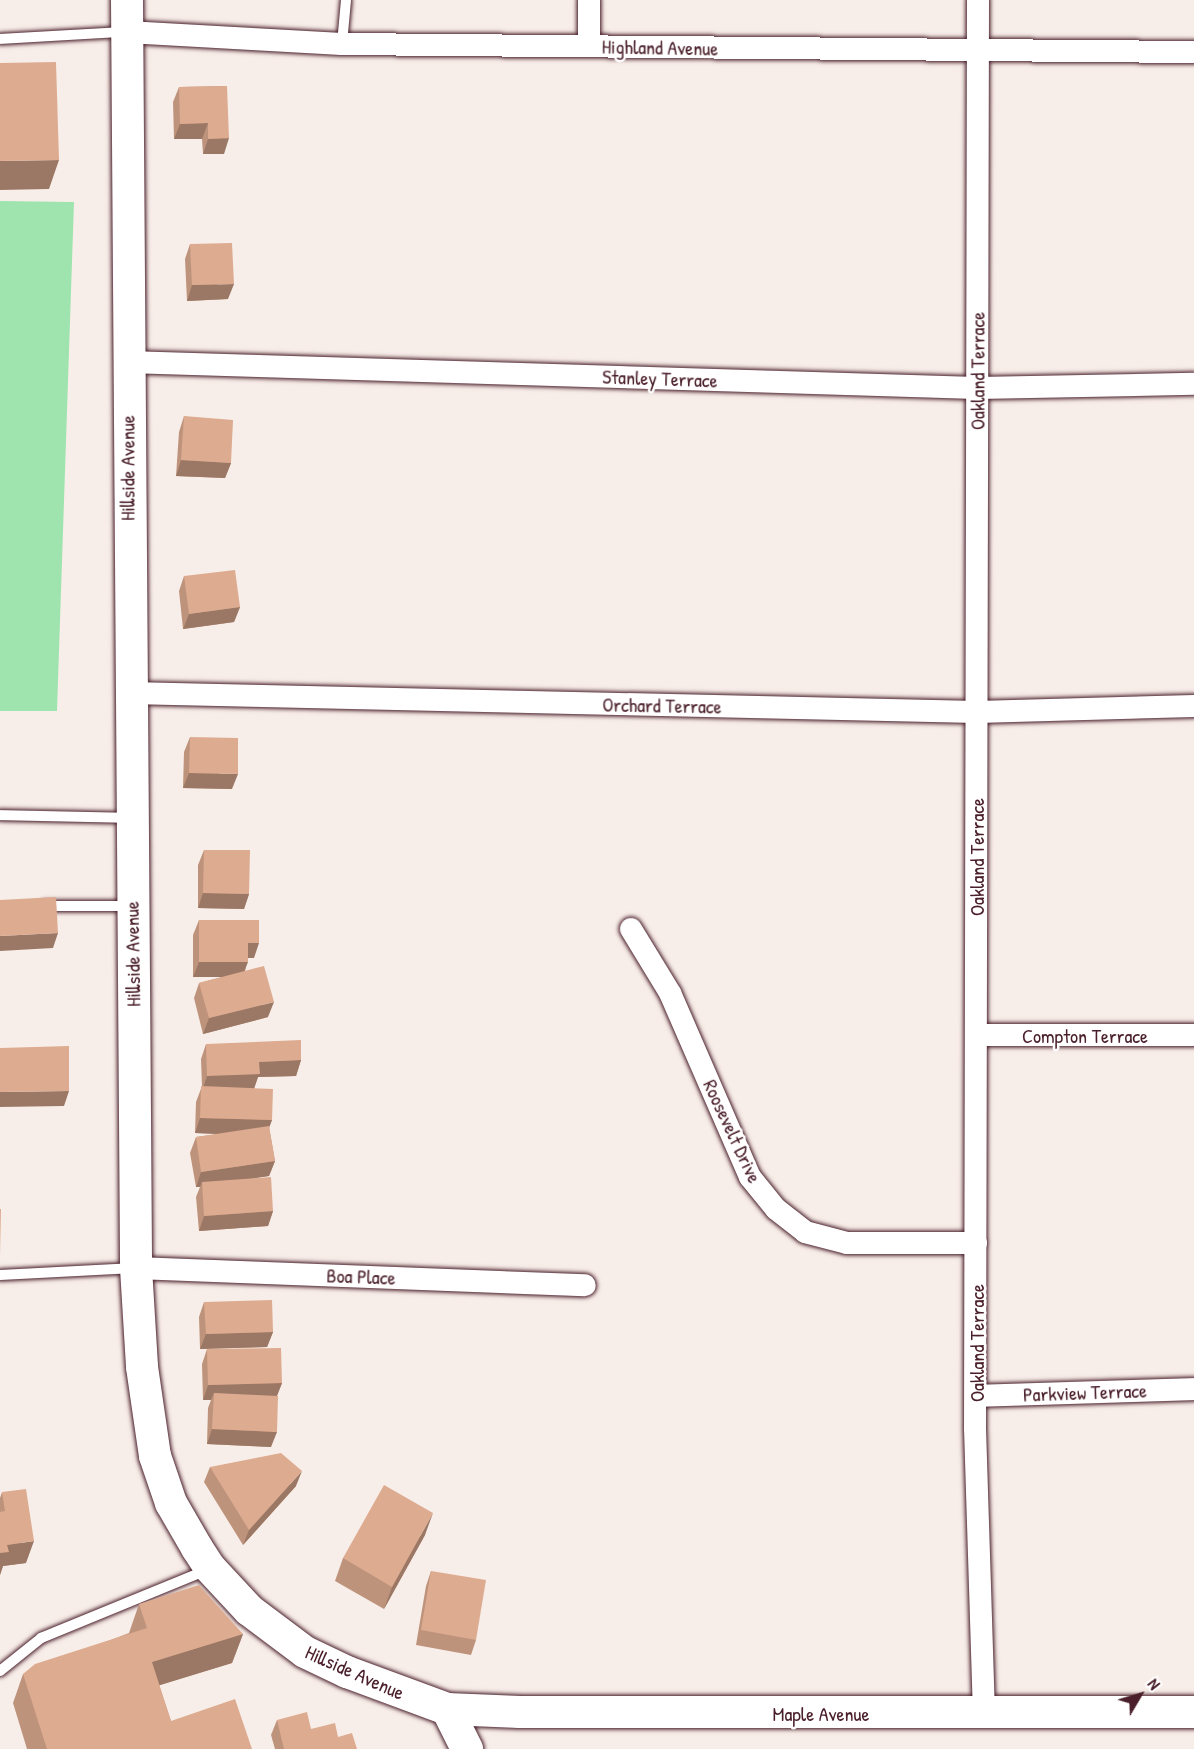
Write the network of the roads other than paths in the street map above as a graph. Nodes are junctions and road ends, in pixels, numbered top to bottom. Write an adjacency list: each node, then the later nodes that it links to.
1 (127, 0): 5 (main road, Hillside Avenue)
2 (346, 0): 7 (lane)
3 (589, 0): 8 (street)
4 (978, 0): 9 (street, Oakland Terrace)
5 (127, 32): 6 (lane); 7 (street, Highland Avenue); 11 (main road, Hillside Avenue)
6 (0, 39)
7 (342, 44): 8 (street, Highland Avenue)
8 (589, 46): 9 (street, Highland Avenue)
9 (978, 50): 10 (street, Highland Avenue); 13 (street, Oakland Terrace)
10 (1194, 52)
11 (127, 363): 13 (street, Stanley Terrace); 14 (main road, Hillside Avenue)
12 (1194, 384): 13 (street, Stanley Terrace)
13 (977, 388): 16 (street, Oakland Terrace)
14 (129, 693): 16 (street, Orchard Terrace); 18 (main road, Hillside Avenue)
15 (1194, 706): 16 (street, Orchard Terrace)
16 (976, 712): 22 (street, Oakland Terrace)
17 (0, 815): 18 (lane)
18 (130, 818): 20 (main road, Hillside Avenue)
19 (32, 906): 20 (lane)
20 (131, 906): 25 (main road, Hillside Avenue)
21 (631, 929): 24 (street, Roosevelt Drive)
22 (976, 1035): 23 (street, Compton Terrace); 24 (street, Oakland Terrace)
23 (1194, 1035)
24 (976, 1243): 29 (street, Oakland Terrace)
25 (136, 1268): 26 (lane); 27 (street, Boa Place); 30 (main road, Hillside Avenue)
26 (0, 1275)
27 (585, 1285)
28 (1194, 1389): 29 (street, Parkview Terrace)
29 (976, 1396): 34 (street, Oakland Terrace)
30 (210, 1568): 31 (lane); 32 (main road, Hillside Avenue)
31 (0, 1671)
32 (447, 1709): 34 (main road, Maple Avenue); 35 (main road)
33 (1194, 1712): 34 (main road, Maple Avenue)
34 (984, 1714)
35 (467, 1749)

